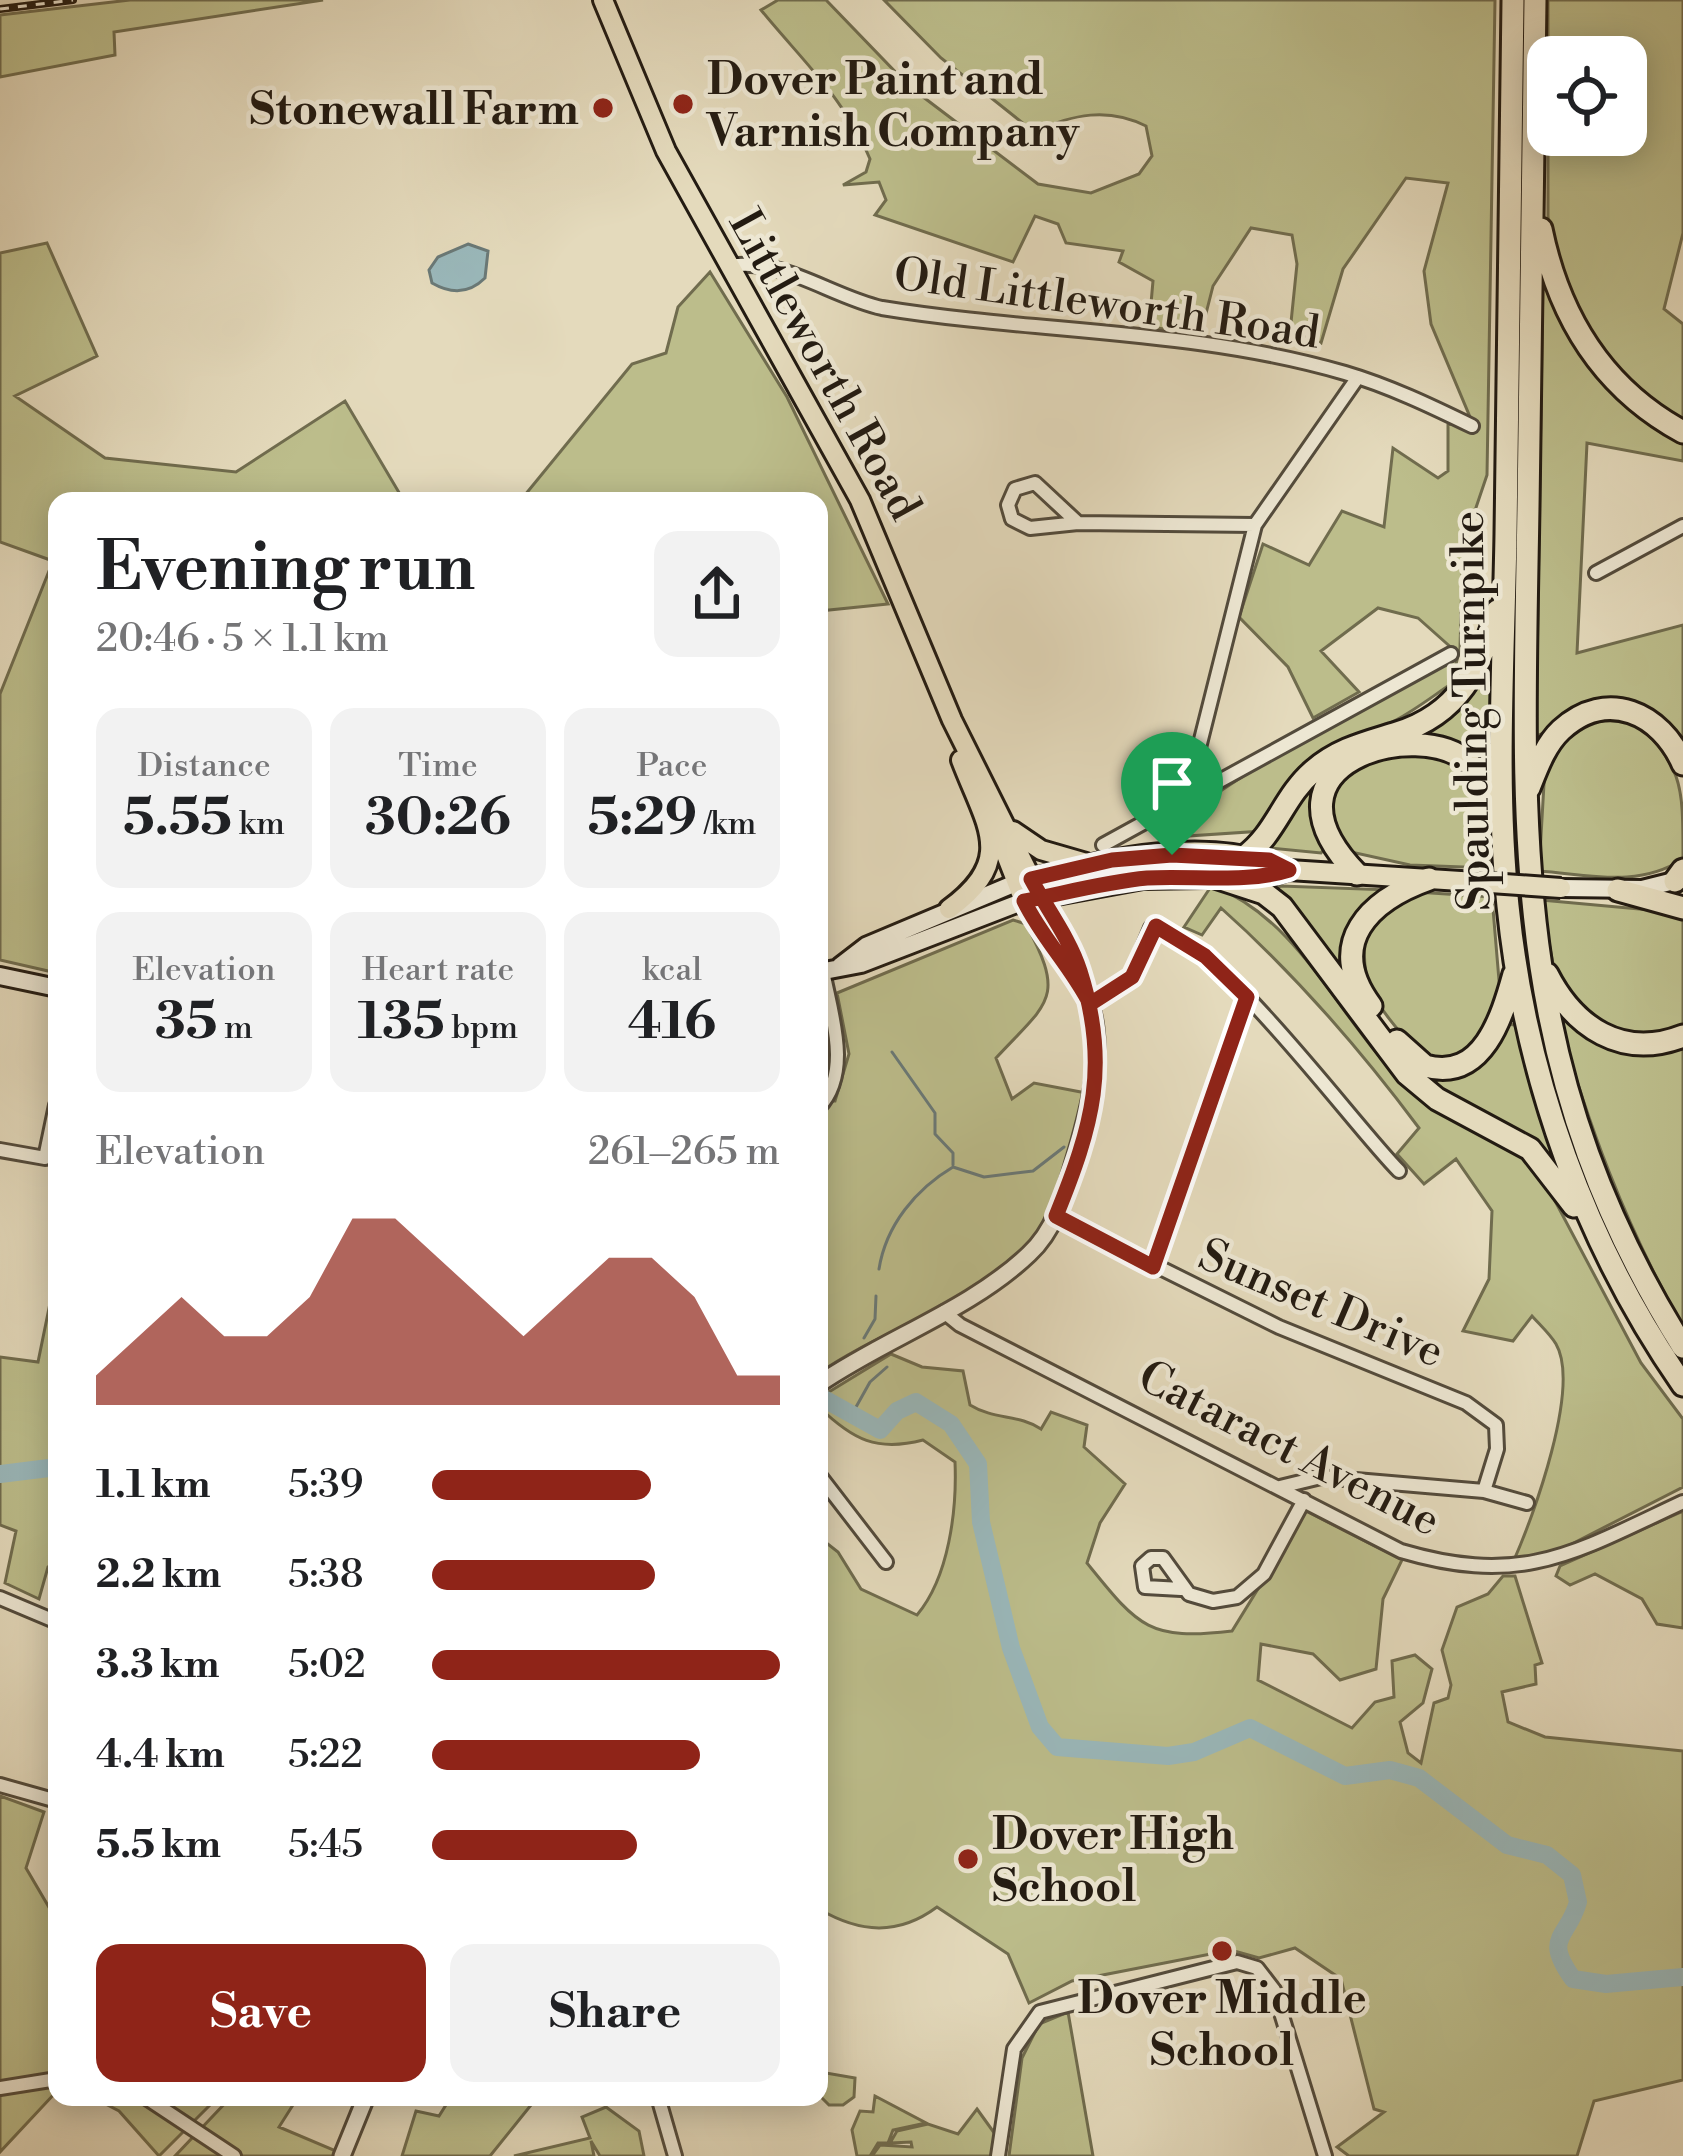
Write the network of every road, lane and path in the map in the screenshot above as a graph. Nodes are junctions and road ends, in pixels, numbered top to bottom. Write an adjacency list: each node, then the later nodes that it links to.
1 (603, 0): 5 (main road, Littleworth Road)
2 (1514, 0): 13 (highway, Spaulding Turnpike)
3 (1534, 0): 4 (highway, Spaulding Turnpike)
4 (1532, 185): 8 (highway); 18 (highway, Spaulding Turnpike)
5 (730, 266): 6 (street, Old Littleworth Road); 15 (main road, Littleworth Road)
6 (1358, 377): 7 (street, Old Littleworth Road); 10 (street)
7 (1472, 426)
8 (1683, 432)
9 (1078, 523): 9 (street); 10 (street)
10 (1255, 525): 19 (street)
11 (1683, 526): 12 (street)
12 (1596, 573)
13 (1505, 581): 22 (highway, Spaulding Turnpike); 24 (highway)
14 (1450, 654): 19 (street)
15 (952, 720): 17 (main road, Littleworth Road); 35 (main road)
16 (1683, 764): 18 (highway)
17 (976, 768): 20 (main road, Littleworth Road); 32 (main road, Littleworth Road)
18 (1525, 797): 36 (highway, Spaulding Turnpike)
19 (1182, 806): 21 (street); 23 (street)
20 (1005, 823): 25 (main road); 32 (main road, Littleworth Road)
21 (1102, 845)
22 (1503, 845): 27 (highway); 37 (highway, Spaulding Turnpike)
23 (1172, 855): 24 (main road); 25 (main road)
24 (1244, 857): 26 (main road)
25 (1090, 864): 32 (main road)
26 (1289, 870): 27 (main road); 28 (main road)
27 (1357, 874): 30 (main road)
28 (1212, 875): 32 (main road); 51 (highway)
29 (1680, 877): 33 (main road)
30 (1430, 879): 31 (main road, bridge); 37 (highway)
31 (1561, 888): 33 (main road)
32 (1028, 890): 35 (main road); 39 (main road); 44 (street)
33 (1618, 890): 34 (highway)
34 (1683, 908)
35 (949, 909): 38 (main road)
36 (1536, 952): 45 (highway); 54 (highway, Spaulding Turnpike)
37 (1516, 968): 51 (highway, Spaulding Turnpike)
38 (828, 969)
39 (828, 970)
40 (0, 976): 42 (main road)
41 (828, 980): 46 (street)
42 (48, 986)
43 (1247, 997): 44 (street); 49 (street); 52 (street)
44 (1087, 998): 50 (street)
45 (1683, 1036)
46 (828, 1097)
47 (48, 1144): 48 (street)
48 (0, 1150)
49 (1399, 1171)
50 (1056, 1216): 52 (street, Sunset Drive); 53 (street)
51 (1604, 1250): 56 (highway, Spaulding Turnpike)
52 (1153, 1267): 59 (street, Sunset Drive)
53 (944, 1312): 55 (street); 58 (street, Cataract Avenue)
54 (1683, 1347)
55 (828, 1379)
56 (1683, 1385)
57 (828, 1487): 63 (street)
58 (1280, 1487): 59 (street); 60 (street, Cataract Avenue)
59 (1484, 1492): 62 (street)
60 (1304, 1500): 61 (street, Cataract Avenue); 64 (street)
61 (1683, 1502)
62 (1527, 1503)
63 (886, 1562)
64 (1181, 1589)
65 (0, 1598): 66 (street)
66 (48, 1618)
67 (0, 1785): 68 (street)
68 (48, 1799)
69 (48, 2081): 70 (street)
70 (0, 2089)
71 (159, 2106): 74 (street)
72 (362, 2106): 75 (street)
73 (660, 2106): 76 (street)
74 (234, 2156)
75 (342, 2156)
76 (674, 2156)
77 (998, 2156): 78 (street)
78 (1325, 2156)

